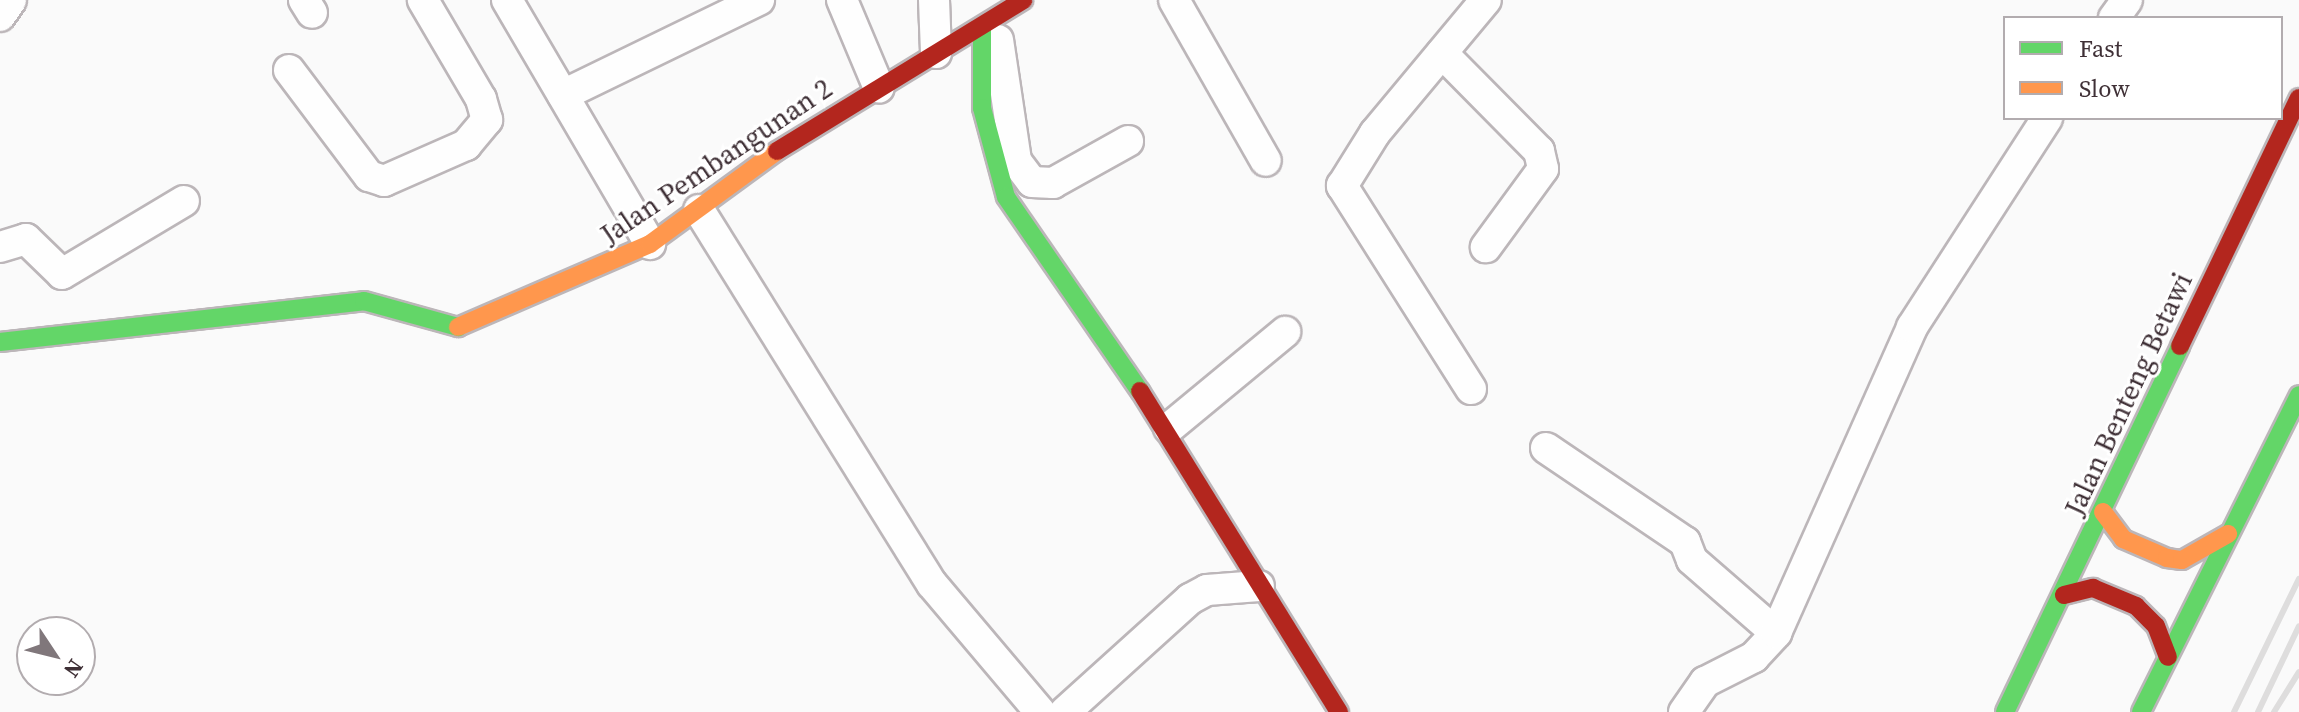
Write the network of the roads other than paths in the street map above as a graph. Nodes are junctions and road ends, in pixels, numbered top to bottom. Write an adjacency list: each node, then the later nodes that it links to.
1 (11, 0): 10 (street)
2 (423, 0): 14 (street)
3 (507, 0): 16 (street)
4 (759, 0): 16 (street)
5 (842, 0): 15 (street)
6 (934, 0): 12 (street)
7 (1023, 0): 11 (street, Jalan Pembangunan 2)
8 (1174, 0): 20 (street)
9 (1486, 0): 13 (street)
10 (0, 16)
11 (983, 26): 12 (street, Jalan Pembangunan 2); 19 (street); 30 (street)
12 (938, 52): 15 (street, Jalan Pembangunan 2)
13 (1442, 53): 25 (street); 28 (street)
14 (289, 70)
15 (879, 88): 22 (street, Jalan Pembangunan 2)
16 (563, 95): 23 (street)
17 (2299, 98): 32 (street, Jalan Benteng Betawi)
18 (2046, 120): 36 (street)
19 (1128, 141)
20 (1266, 161)
21 (184, 201): 24 (street)
22 (699, 210): 23 (street, Jalan Pembangunan 2); 38 (street)
23 (650, 244): 27 (street, Jalan Pembangunan 2)
24 (0, 247)
25 (1486, 247)
26 (1285, 332): 30 (street)
27 (0, 342)
28 (1471, 389)
29 (2299, 395): 33 (street)
30 (1169, 428): 34 (street)
31 (1546, 448): 36 (street)
32 (2103, 512): 33 (street); 35 (street, Jalan Benteng Betawi)
33 (2228, 534): 37 (street)
34 (1253, 586): 39 (street); 40 (street)
35 (2064, 595): 37 (street); 42 (street, Jalan Benteng Betawi)
36 (1776, 633): 41 (street)
37 (2168, 657): 43 (street)
38 (1040, 712)
39 (1065, 712)
40 (1339, 712)
41 (1684, 712)
42 (2005, 712)
43 (2141, 712)

